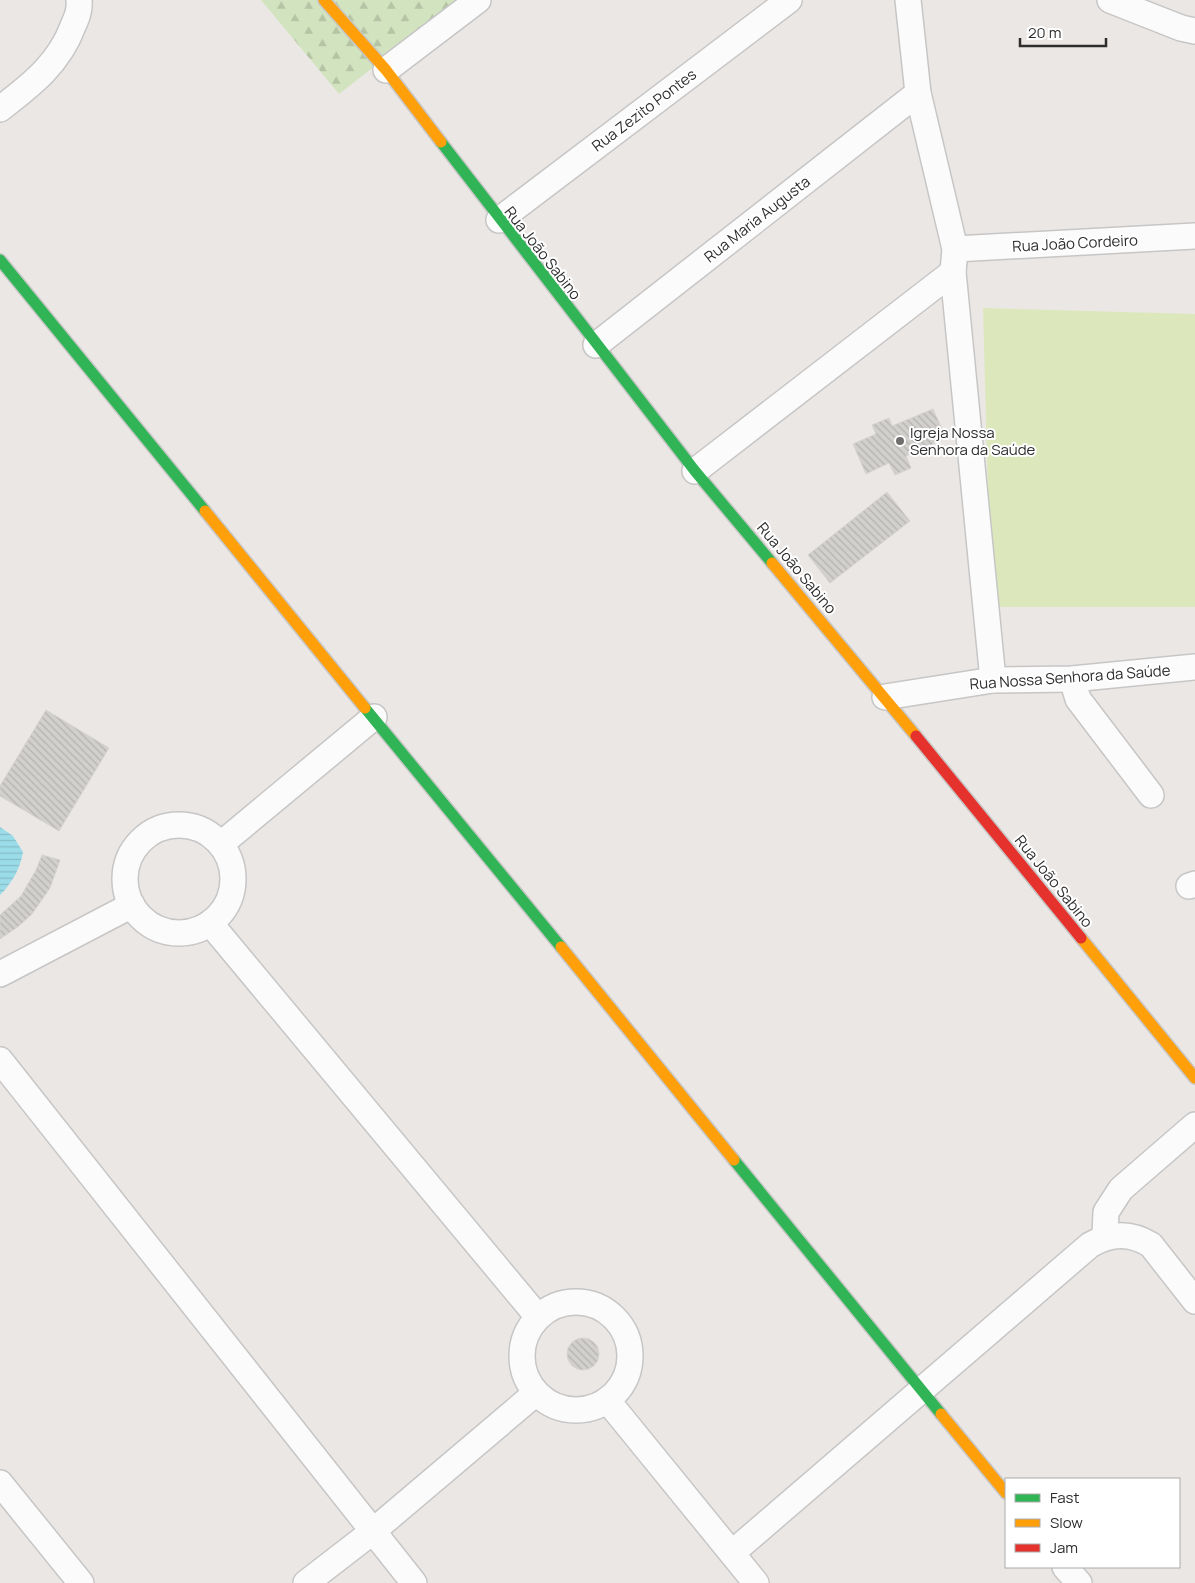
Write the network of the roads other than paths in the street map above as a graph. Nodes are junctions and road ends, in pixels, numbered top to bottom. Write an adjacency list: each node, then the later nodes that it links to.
1 (79, 0): 10 (street)
2 (324, 0): 8 (street, Rua João Sabino)
3 (478, 0): 8 (street)
4 (789, 0): 11 (street, Rua Zezito Pontes)
5 (908, 0): 9 (street)
6 (1110, 0): 7 (street)
7 (1195, 31)
8 (386, 70): 11 (street, Rua João Sabino)
9 (918, 93): 14 (street); 15 (street, Rua Maria Augusta)
10 (0, 109)
11 (499, 220): 15 (street, Rua João Sabino)
12 (1195, 236): 14 (street, Rua João Cordeiro)
13 (0, 260): 21 (street)
14 (954, 261): 16 (street); 19 (street)
15 (596, 345): 16 (street, Rua João Sabino)
16 (695, 471): 20 (street, Rua João Sabino)
17 (1195, 667): 18 (street, Rua Nossa Senhora da Saúde)
18 (1072, 679): 19 (street, Rua Nossa Senhora da Saúde); 22 (street)
19 (993, 680): 20 (street, Rua Nossa Senhora da Saúde)
20 (885, 697): 28 (street, Rua João Sabino)
21 (374, 717): 23 (street); 33 (street)
22 (1151, 794)
23 (220, 844): 24 (street); 25 (street)
24 (132, 905): 25 (street); 26 (street)
25 (210, 923): 32 (street)
26 (0, 974)
27 (0, 1060): 38 (street)
28 (1195, 1078)
29 (1195, 1125): 30 (street)
30 (1106, 1236): 31 (street); 33 (street)
31 (1195, 1301)
32 (538, 1317): 34 (street); 35 (street)
33 (922, 1389): 37 (street); 39 (street)
34 (536, 1393): 35 (street); 38 (street)
35 (607, 1400): 39 (street)
36 (0, 1483): 41 (street)
37 (1005, 1492)
38 (372, 1532): 42 (street); 43 (street)
39 (732, 1553): 44 (street)
40 (1066, 1568): 45 (street)
41 (81, 1583)
42 (306, 1583)
43 (414, 1583)
44 (756, 1583)
45 (1078, 1583)

